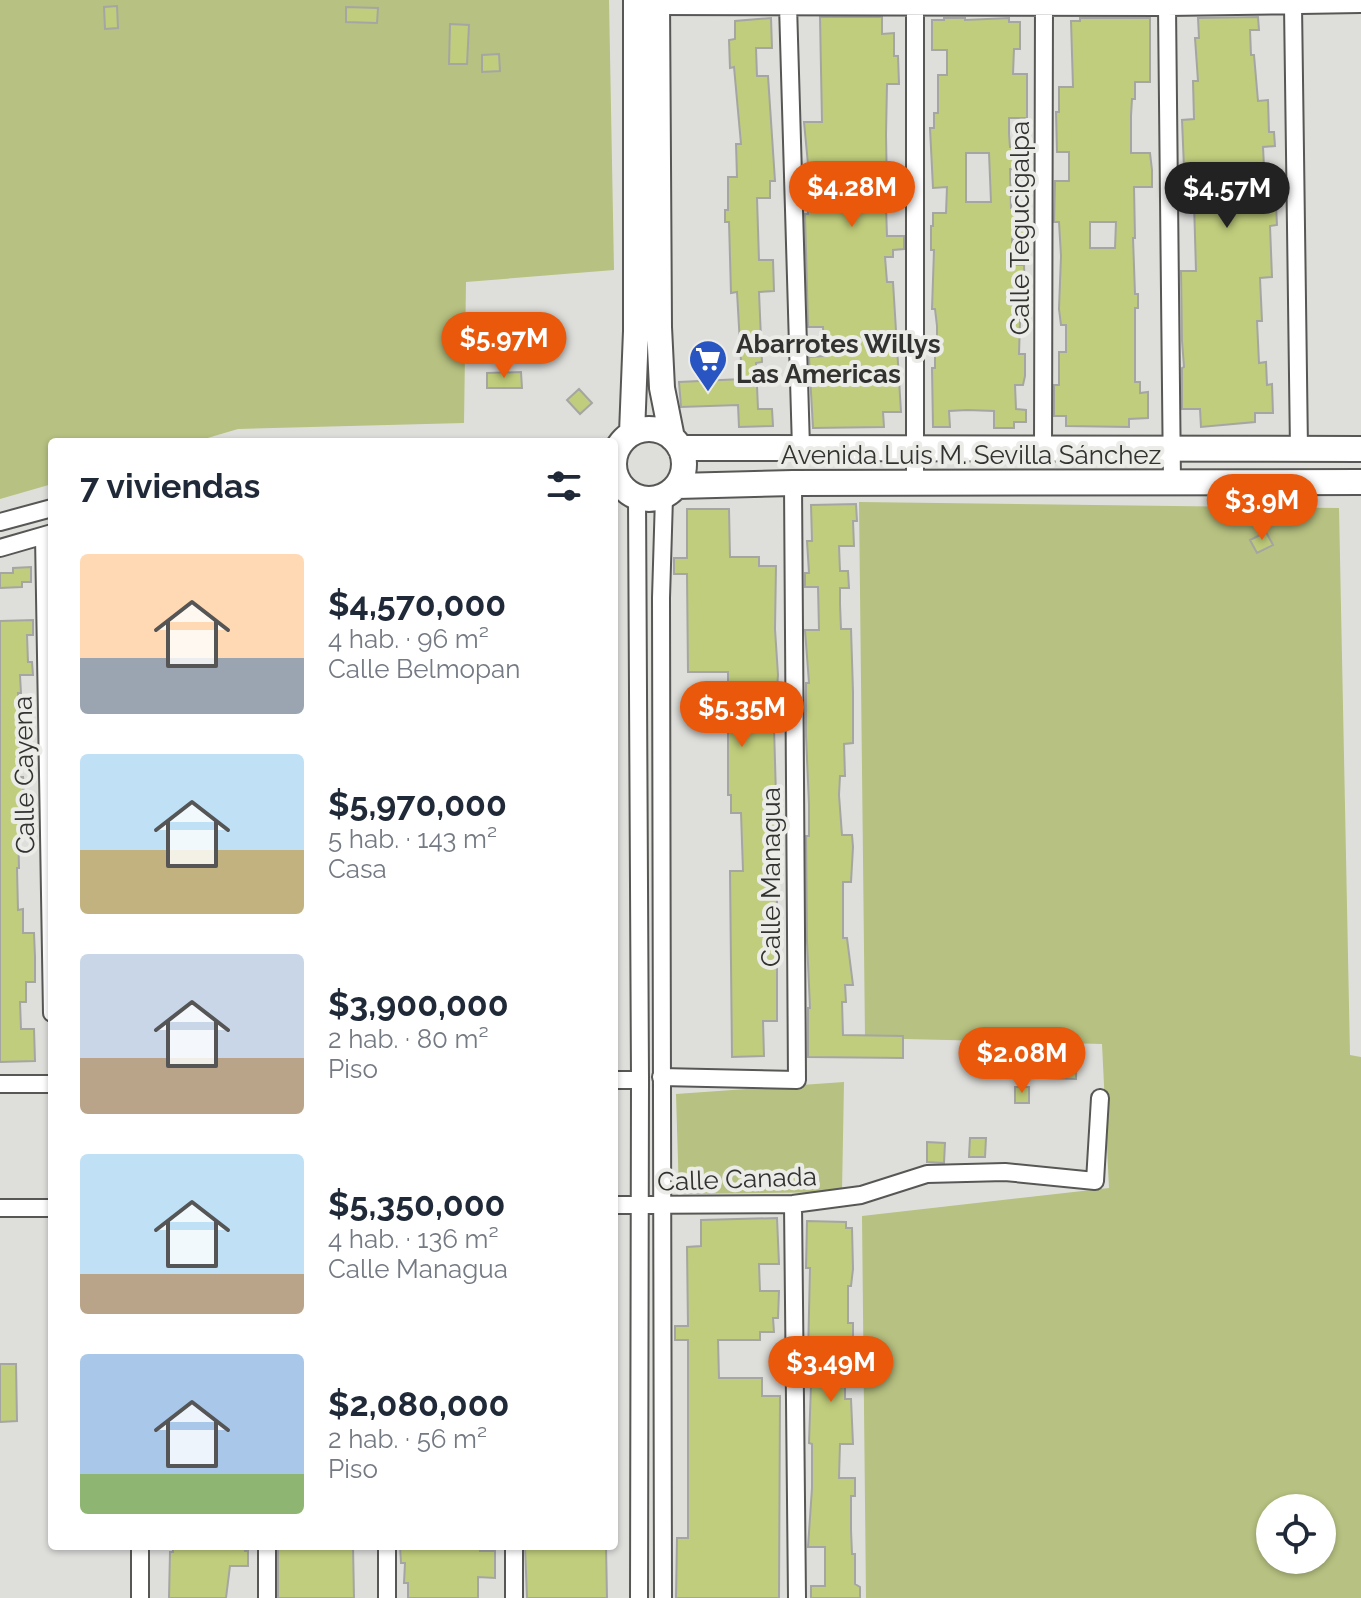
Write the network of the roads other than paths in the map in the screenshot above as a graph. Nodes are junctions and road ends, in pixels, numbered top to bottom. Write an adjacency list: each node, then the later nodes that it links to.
1 (646, 3): 4 (street); 8 (street); 9 (street)
2 (1044, 3): 6 (street); 7 (street); 17 (street, Calle Tegucigalpa)
3 (1361, 4): 5 (street)
4 (788, 5): 6 (street); 13 (street)
5 (1293, 5): 7 (street); 14 (street)
6 (915, 6): 16 (street)
7 (1167, 7): 18 (street)
8 (660, 345): 9 (street); 11 (street)
9 (635, 347): 10 (street)
10 (632, 433): 11 (street); 12 (street)
11 (676, 443): 13 (street, Avenida Luis M. Sevilla Sánchez); 24 (street)
12 (618, 448)
13 (801, 448): 16 (street, Avenida Luis M. Sevilla Sánchez)
14 (1299, 449): 15 (street, Avenida Luis M. Sevilla Sánchez); 18 (street, Avenida Luis M. Sevilla Sánchez)
15 (1361, 449)
16 (916, 450): 17 (street, Avenida Luis M. Sevilla Sánchez); 22 (street)
17 (1043, 450): 18 (street, Avenida Luis M. Sevilla Sánchez)
18 (1172, 450): 19 (street)
19 (1172, 482): 20 (street, Avenida Luis M. Sevilla Sánchez); 22 (street, Avenida Luis M. Sevilla Sánchez)
20 (1361, 482)
21 (793, 483): 22 (street, Avenida Luis M. Sevilla Sánchez); 24 (street, Avenida Luis M. Sevilla Sánchez); 29 (street, Calle Managua)
22 (915, 484)
23 (623, 488): 24 (street); 31 (street)
24 (670, 491): 29 (street)
25 (48, 509): 26 (street)
26 (0, 522)
27 (48, 534): 28 (street)
28 (0, 548)
29 (661, 1077): 38 (street)
30 (618, 1080): 31 (street)
31 (640, 1080): 37 (street)
32 (0, 1084): 33 (street)
33 (48, 1084)
34 (1100, 1098): 35 (street, Calle Canada)
35 (793, 1204): 38 (street, Calle Canada); 51 (street)
36 (618, 1205): 37 (street, Calle Canada)
37 (639, 1205): 38 (street, Calle Canada); 49 (street)
38 (662, 1207): 50 (street)
39 (0, 1208): 40 (street)
40 (48, 1208)
41 (140, 1550): 45 (street)
42 (267, 1550): 46 (street)
43 (387, 1550): 47 (street)
44 (514, 1550): 48 (street)
45 (140, 1598)
46 (267, 1598)
47 (387, 1598)
48 (514, 1598)
49 (639, 1598)
50 (663, 1598)
51 (797, 1598)

